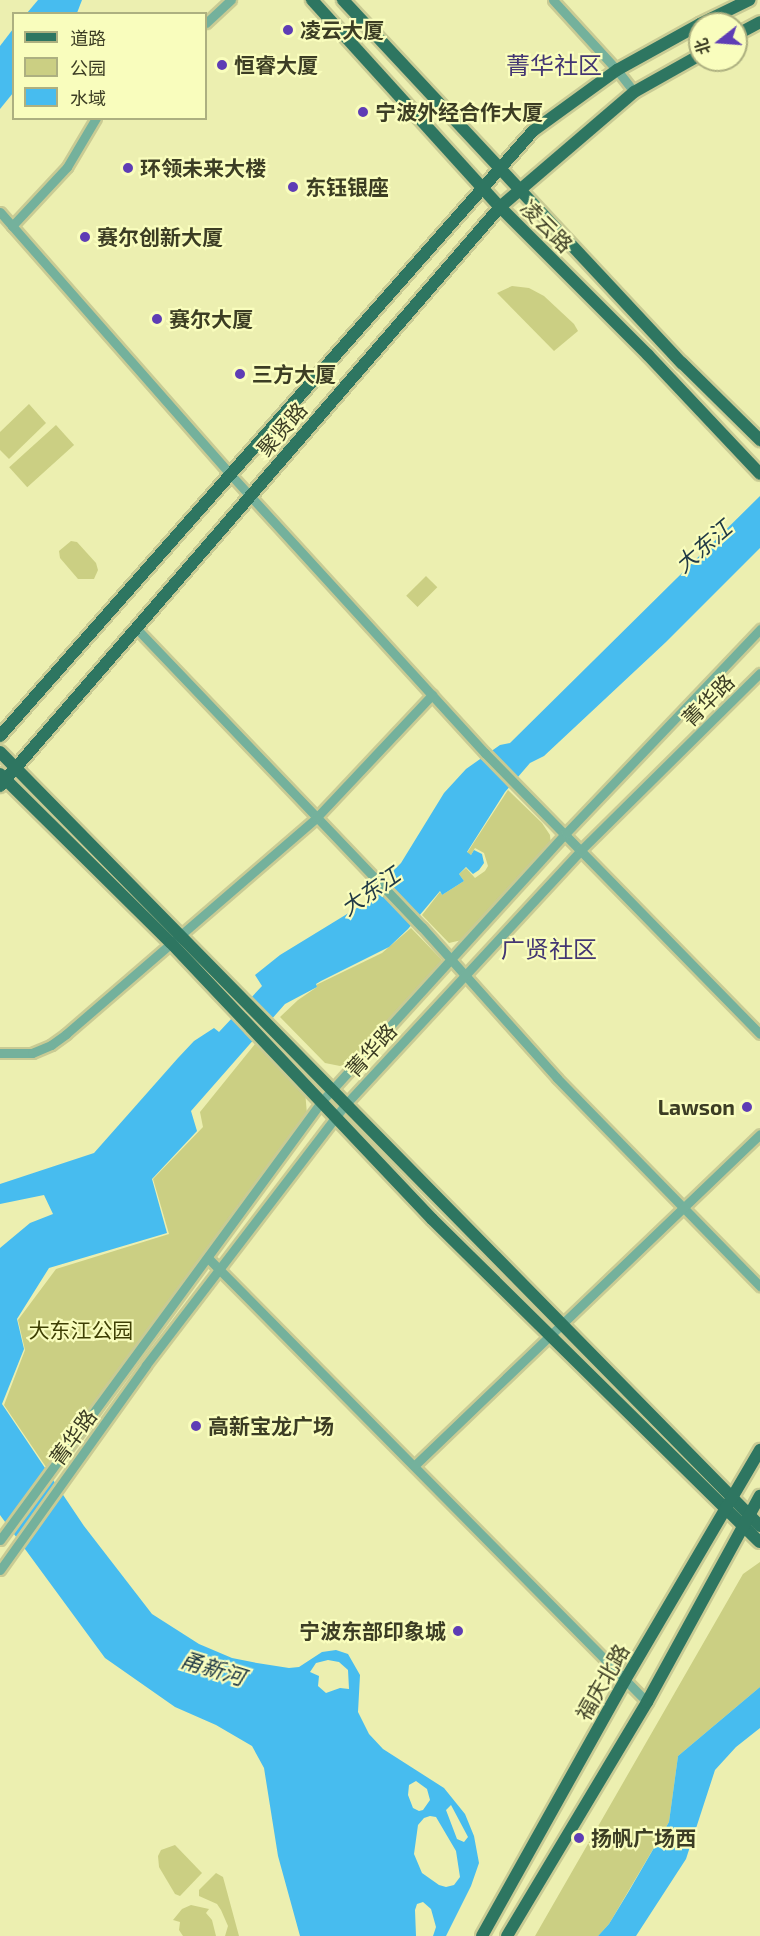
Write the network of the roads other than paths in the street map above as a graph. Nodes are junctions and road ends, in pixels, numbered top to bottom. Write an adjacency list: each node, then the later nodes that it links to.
1 (231, 0): 7 (street)
2 (312, 0): 15 (main road, 凌云路)
3 (343, 0): 13 (main road, 凌云路)
4 (553, 0): 10 (street)
5 (749, 0): 6 (main road, 聚贤路)
6 (724, 12)
7 (207, 22)
8 (688, 31): 10 (main road, 聚贤路)
9 (688, 62): 11 (main road, 聚贤路)
10 (617, 70): 11 (street); 13 (main road, 聚贤路)
11 (634, 92): 14 (main road, 聚贤路)
12 (95, 120): 18 (street)
13 (502, 168): 14 (main road, 凌云路); 15 (main road, 聚贤路)
14 (520, 188): 16 (main road, 聚贤路); 19 (main road, 凌云路)
15 (484, 189): 16 (main road, 凌云路); 21 (main road, 聚贤路)
16 (500, 207): 20 (main road, 凌云路); 22 (main road, 聚贤路)
17 (0, 212): 18 (street)
18 (12, 226): 21 (street)
19 (760, 440)
20 (760, 474)
21 (231, 475): 22 (street); 27 (main road, 聚贤路)
22 (250, 495): 23 (main road, 聚贤路); 26 (street)
23 (136, 628): 29 (main road, 聚贤路); 31 (street)
24 (760, 629): 32 (street)
25 (760, 673): 33 (street, 菁华路)
26 (432, 695): 31 (street); 32 (street)
27 (0, 736)
28 (0, 752): 29 (main road)
29 (15, 768): 30 (main road, 聚贤路); 34 (main road)
30 (2, 780): 35 (main road)
31 (317, 817): 34 (street); 36 (street)
32 (566, 833): 33 (street); 36 (street)
33 (580, 851): 37 (street, 菁华路); 38 (street)
34 (182, 934): 35 (street); 40 (main road)
35 (171, 943): 39 (street); 41 (main road)
36 (451, 959): 37 (street); 40 (street)
37 (464, 974): 42 (street, 菁华路); 45 (street)
38 (760, 1034)
39 (0, 1053)
40 (332, 1092): 41 (street); 42 (main road)
41 (321, 1102): 43 (main road); 46 (street)
42 (345, 1106): 43 (street, 菁华路); 49 (main road)
43 (338, 1118): 47 (street, 菁华路); 50 (main road)
44 (760, 1134): 45 (street)
45 (682, 1207): 48 (street); 49 (street)
46 (208, 1258): 47 (street); 57 (street)
47 (221, 1269): 52 (street); 59 (street, 菁华路)
48 (760, 1287)
49 (560, 1324): 50 (street); 54 (main road)
50 (549, 1334): 52 (street); 54 (main road)
51 (760, 1450): 54 (main road, 福庆北路)
52 (415, 1465): 60 (street)
53 (760, 1496): 55 (main road)
54 (729, 1504): 55 (main road); 60 (main road, 福庆北路)
55 (746, 1520): 56 (main road); 58 (main road); 61 (main road)
56 (760, 1526)
57 (0, 1540)
58 (760, 1542)
59 (0, 1570)
60 (625, 1680): 61 (street); 62 (main road, 福庆北路)
61 (648, 1702): 63 (main road)
62 (482, 1936)
63 (507, 1936)

